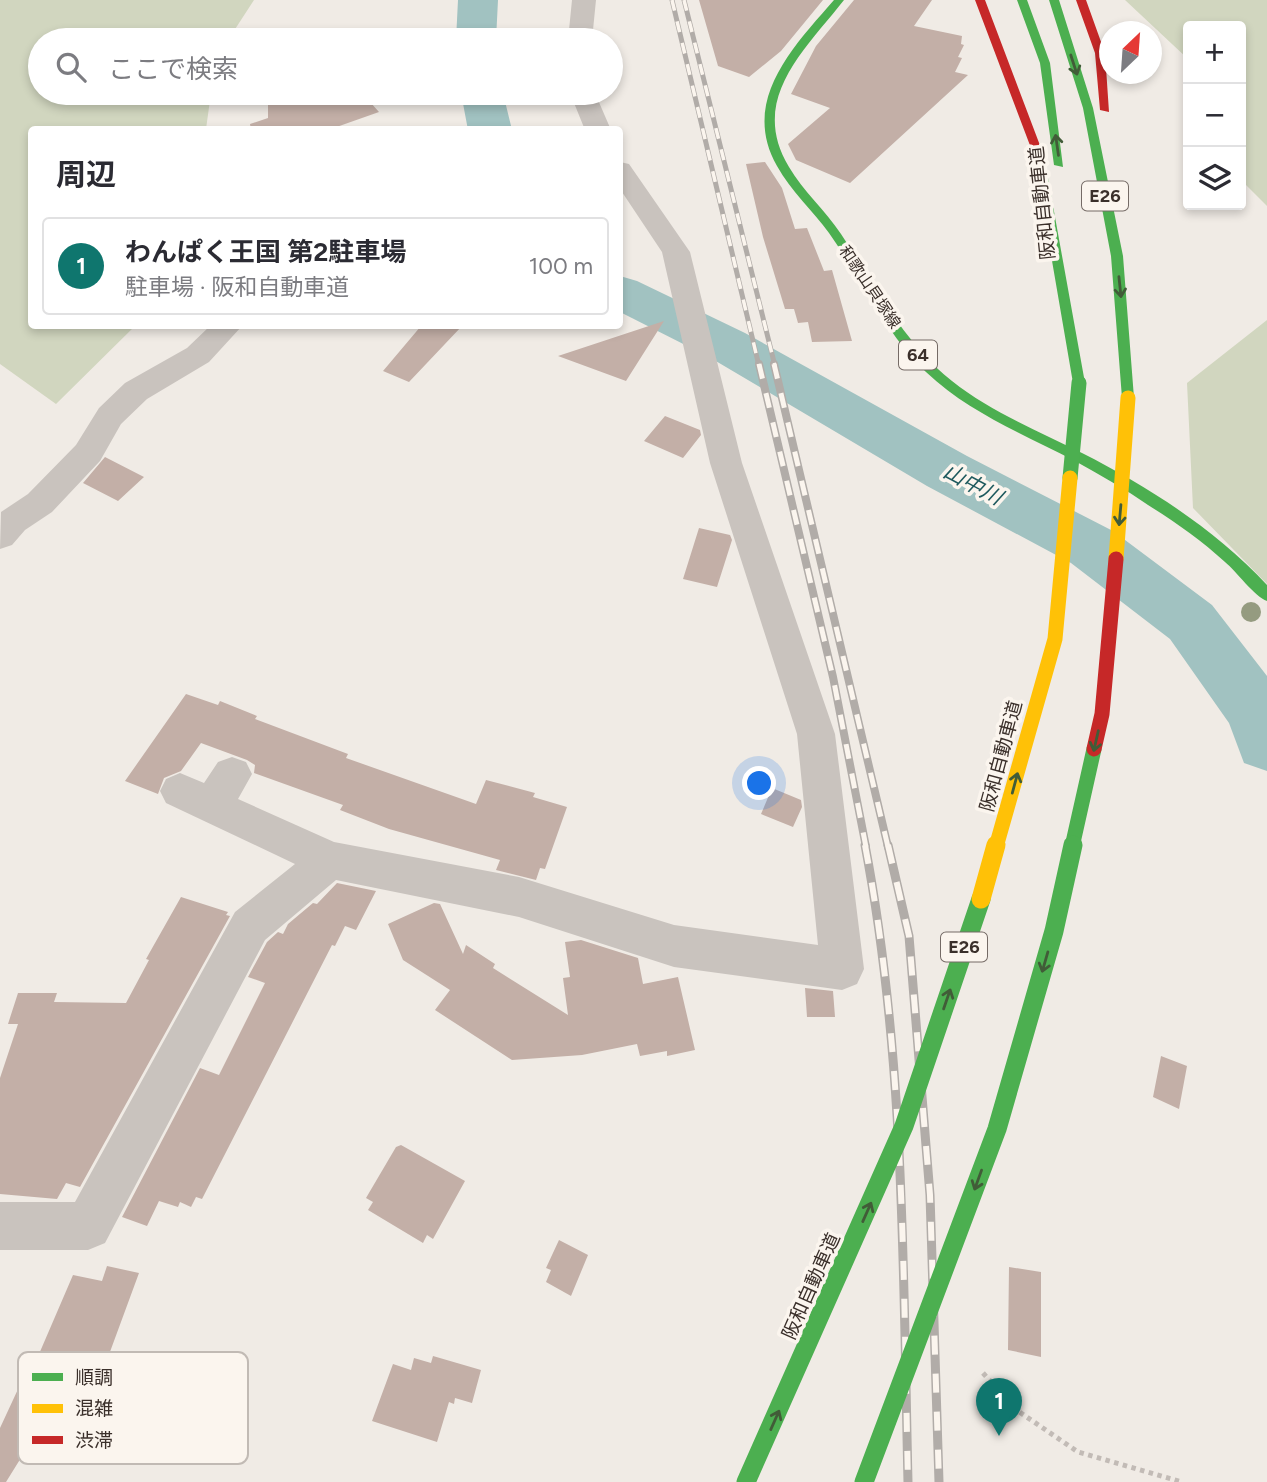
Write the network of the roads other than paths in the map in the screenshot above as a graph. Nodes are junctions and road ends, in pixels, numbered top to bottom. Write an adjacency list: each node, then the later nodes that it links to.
1 (584, 0): 7 (street)
2 (839, 0): 17 (main road, 和歌山貝塚線 / 64)
3 (979, 0): 15 (main road)
4 (1022, 0): 11 (main road, 阪和自動車道 / E26, one-way to 4)
5 (1054, 0): 13 (main road, E26, one-way to 13)
6 (1081, 0): 13 (main road)
7 (581, 28)
8 (588, 105): 9 (street)
9 (595, 126)
10 (623, 174): 19 (street)
11 (1061, 178)
12 (1065, 204): 15 (main road, 阪和自動車道 / E26)
13 (1116, 256): 22 (main road, E26, one-way to 22, bridge)
14 (224, 329): 16 (street)
15 (1079, 383): 21 (main road, 阪和自動車道 / E26, one-way to 15, bridge)
16 (0, 536)
17 (1267, 595)
18 (208, 790): 19 (street)
19 (330, 860): 20 (street)
20 (0, 1226)
21 (746, 1482)
22 (864, 1482)

